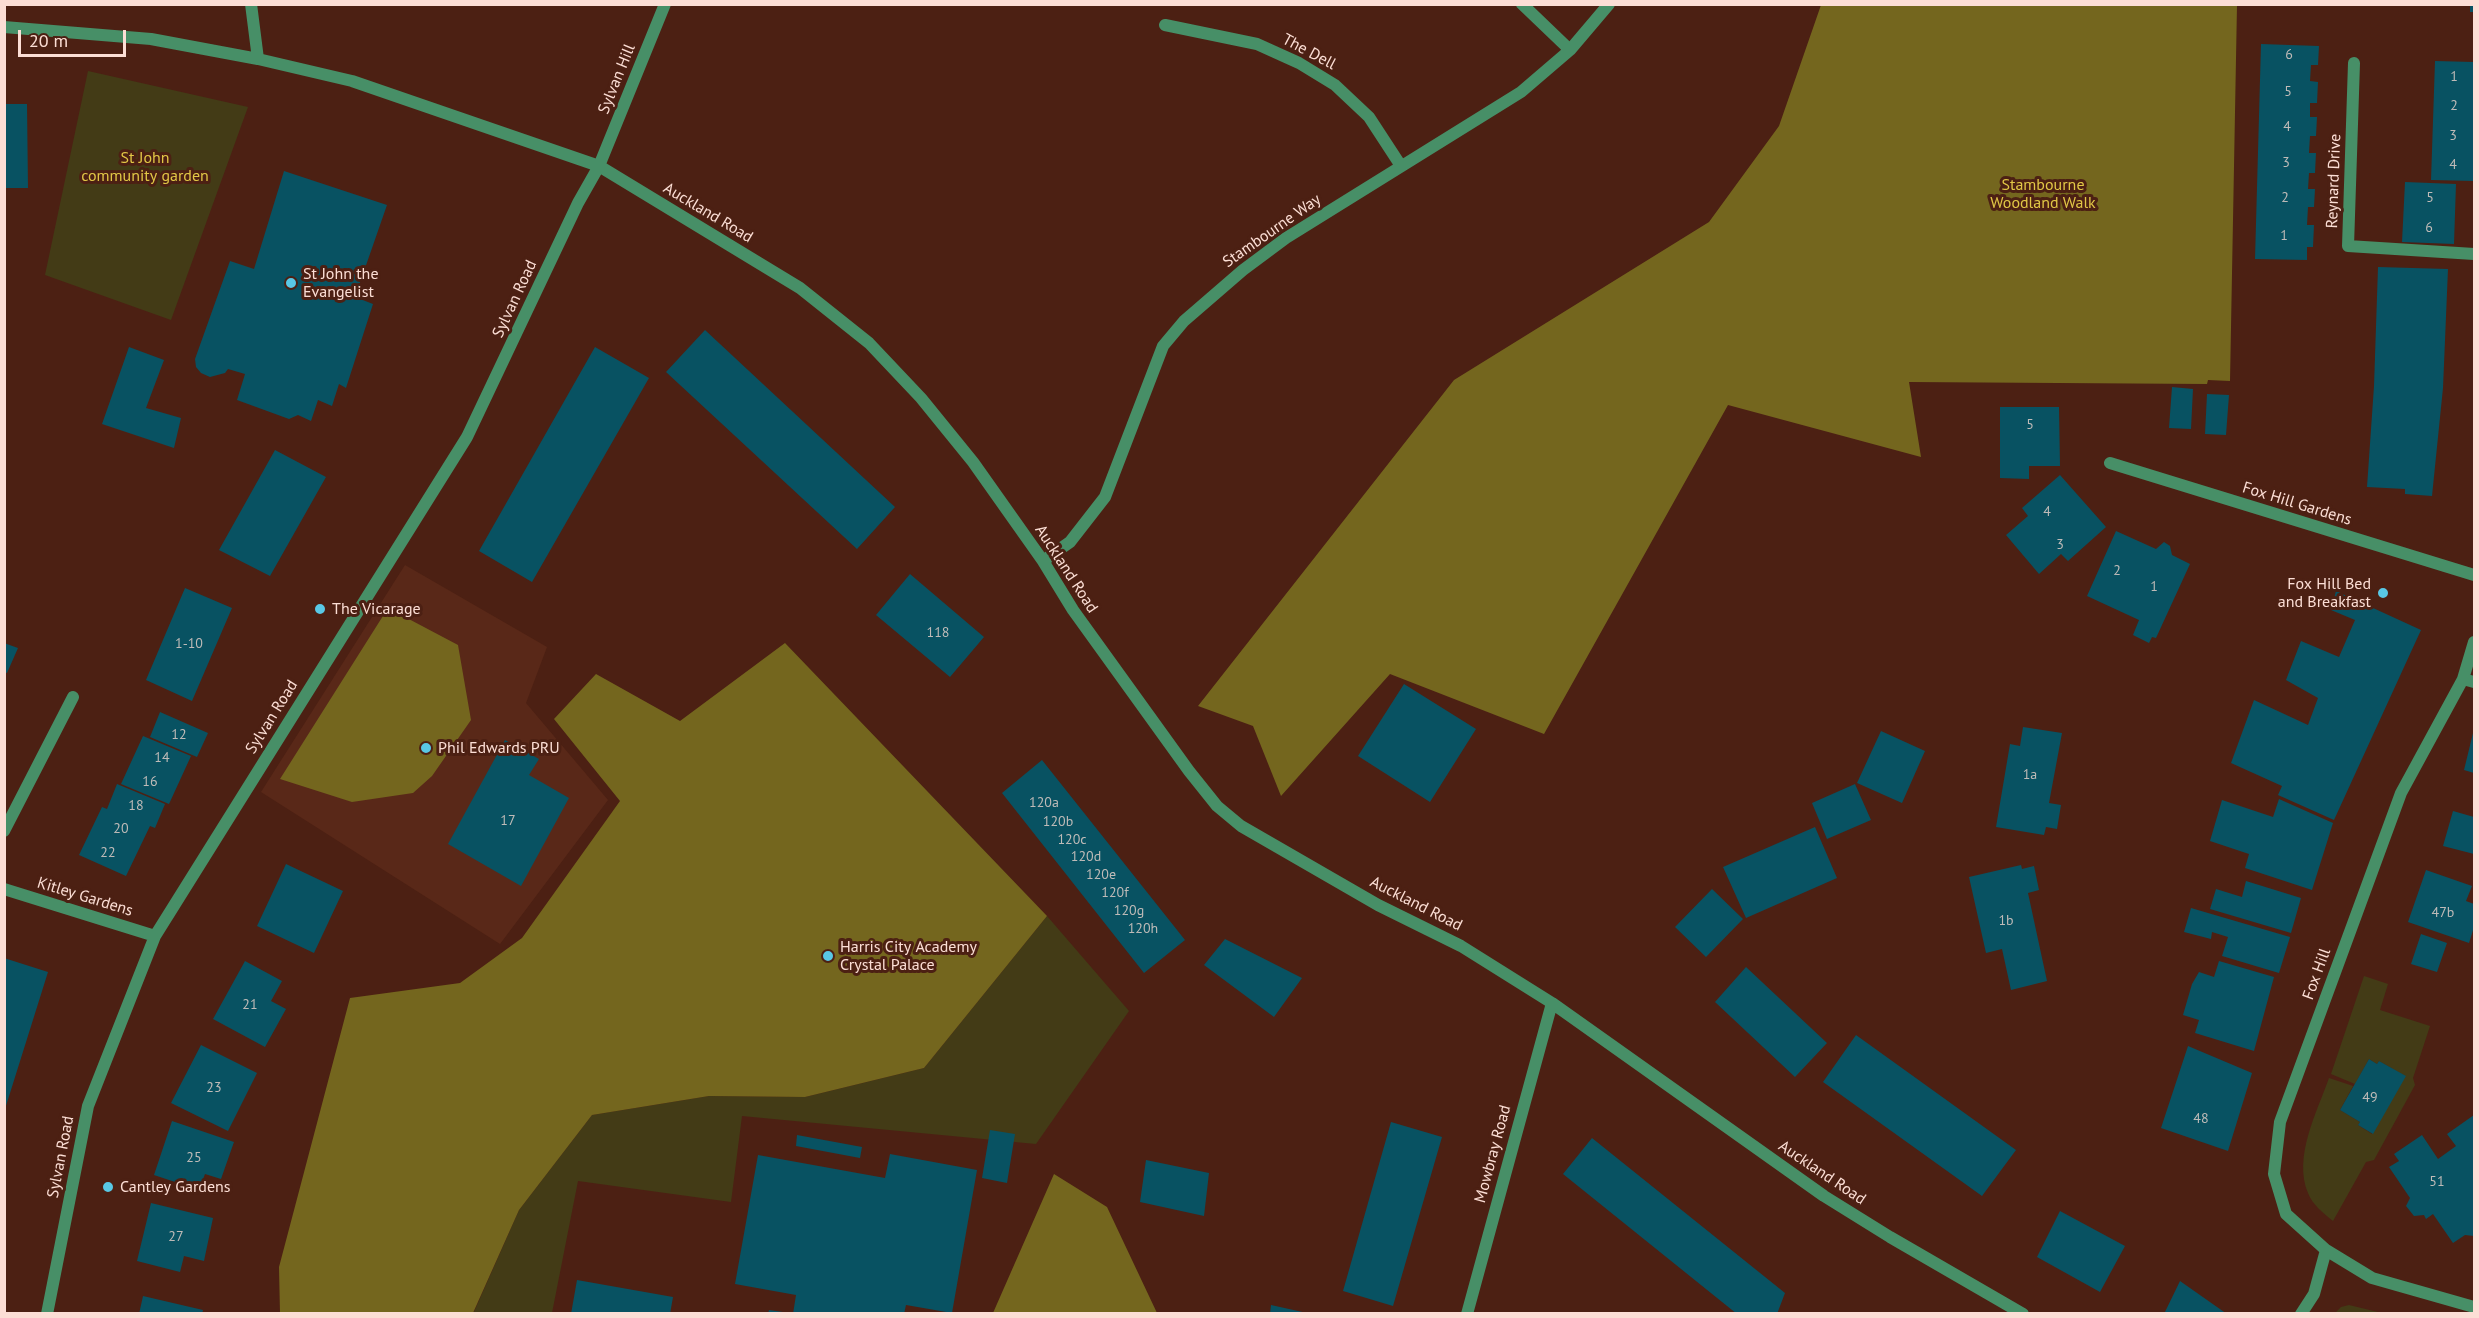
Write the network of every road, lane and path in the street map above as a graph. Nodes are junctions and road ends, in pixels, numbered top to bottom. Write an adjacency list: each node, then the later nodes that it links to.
1 (251, 4): 8 (street)
2 (665, 4): 10 (street, Sylvan Hill)
3 (1522, 4): 7 (street)
4 (1609, 4): 7 (street, Stambourne Way)
5 (1165, 25): 11 (street, The Dell)
6 (4, 27): 8 (street, Auckland Road)
7 (1570, 50): 11 (street, Stambourne Way)
8 (258, 59): 10 (street, Auckland Road)
9 (2354, 63): 12 (street, Reynard Drive)
10 (599, 166): 14 (street, Auckland Road); 21 (street, Sylvan Road)
11 (1401, 166): 14 (street, Stambourne Way)
12 (2475, 254)
13 (2110, 463): 15 (street, Fox Hill Gardens)
14 (1043, 561): 22 (street, Auckland Road)
15 (2475, 574)
16 (2475, 642): 17 (street, Fox Hill)
17 (2469, 680): 23 (street, Fox Hill)
18 (73, 697): 19 (street)
19 (4, 831)
20 (4, 889): 21 (street, Kitley Gardens)
21 (155, 936): 25 (street, Sylvan Road)
22 (1552, 1003): 26 (street, Mowbray Road); 27 (street, Auckland Road)
23 (2326, 1250): 24 (street, Fox Hill); 28 (street)
24 (2475, 1308)
25 (47, 1314)
26 (1467, 1314)
27 (2023, 1314)
28 (2301, 1314)

